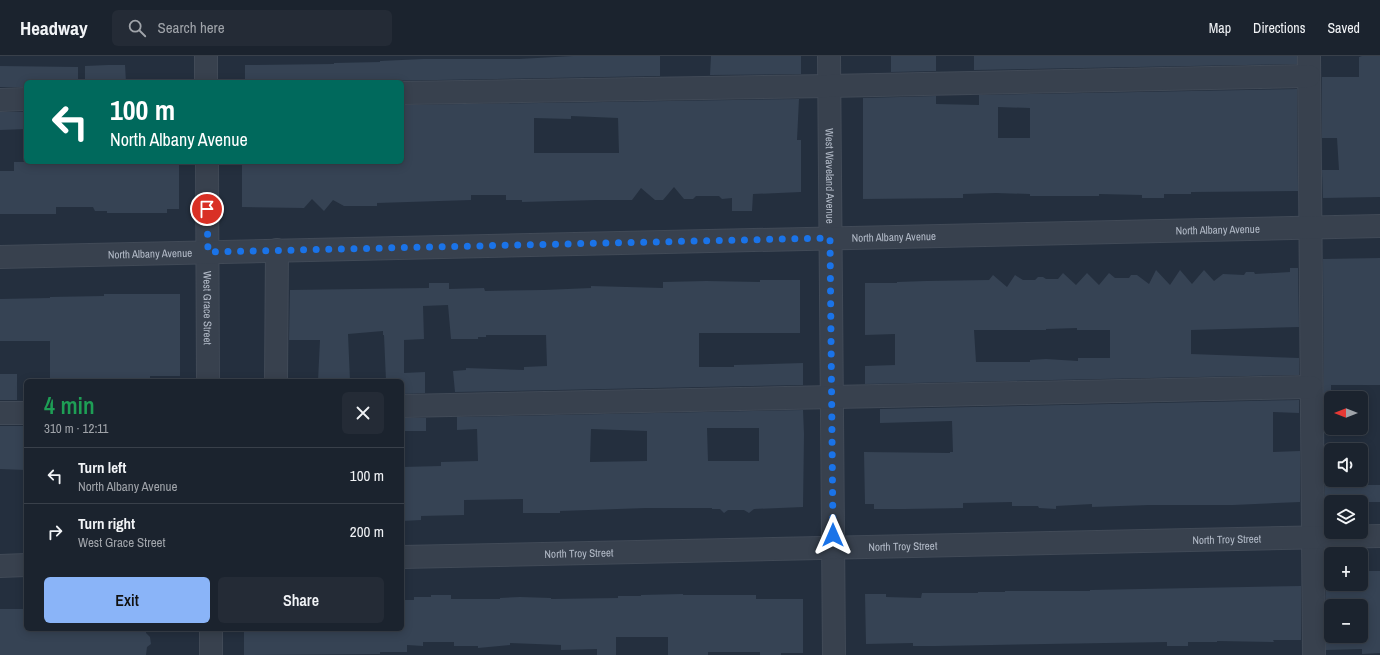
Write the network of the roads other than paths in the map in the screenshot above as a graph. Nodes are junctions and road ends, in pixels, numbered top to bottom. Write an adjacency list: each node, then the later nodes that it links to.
1 (206, 56): 4 (street)
2 (829, 56): 5 (street, West Waveland Avenue)
3 (1309, 66): 5 (street); 11 (street)
4 (206, 80)
5 (829, 86): 6 (street); 12 (street, West Waveland Avenue)
6 (404, 93)
7 (24, 99): 8 (street)
8 (0, 100)
9 (207, 164): 14 (street, West Grace Street)
10 (1380, 226): 11 (street, North Albany Avenue)
11 (1310, 227): 12 (street, North Albany Avenue); 18 (street)
12 (830, 238): 13 (street, North Albany Avenue); 19 (street, West Waveland Avenue)
13 (277, 250): 14 (street, North Albany Avenue); 17 (street)
14 (208, 252): 15 (street, North Albany Avenue); 16 (street, West Grace Street)
15 (0, 257)
16 (208, 379)
17 (276, 379)
18 (1311, 386): 19 (street); 24 (street)
19 (832, 396): 20 (street); 25 (street, West Waveland Avenue)
20 (404, 406)
21 (0, 413): 22 (street)
22 (24, 413)
23 (1380, 536): 24 (street, North Troy Street)
24 (1313, 537): 25 (street, North Troy Street); 32 (street)
25 (833, 548): 26 (street, North Troy Street); 31 (street, West Waveland Avenue)
26 (404, 557)
27 (24, 565): 28 (street)
28 (0, 566)
29 (210, 631): 30 (street)
30 (211, 655)
31 (834, 655)
32 (1314, 655)

